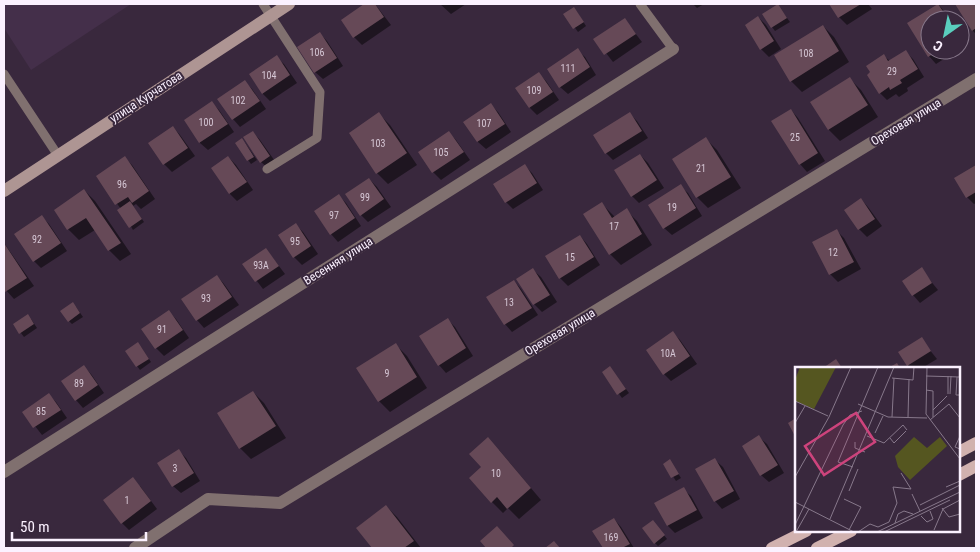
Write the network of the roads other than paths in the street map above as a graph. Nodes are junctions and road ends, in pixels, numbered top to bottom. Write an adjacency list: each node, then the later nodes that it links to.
1 (264, 4): 4 (lane)
2 (289, 4): 4 (street, улица Курчатова)
3 (640, 4): 5 (lane)
4 (272, 16): 8 (street, улица Курчатова); 9 (lane)
5 (673, 49): 14 (street, Весенняя улица)
6 (4, 74): 8 (lane)
7 (976, 79): 18 (street, Ореховая улица)
8 (57, 154): 10 (street, улица Курчатова)
9 (267, 170)
10 (4, 191)
11 (976, 443): 12 (main road)
12 (960, 451)
13 (976, 466): 15 (main road)
14 (4, 472)
15 (960, 474)
16 (804, 532): 19 (main road)
17 (849, 532): 20 (main road)
18 (135, 548)
19 (772, 548)
20 (818, 548)

